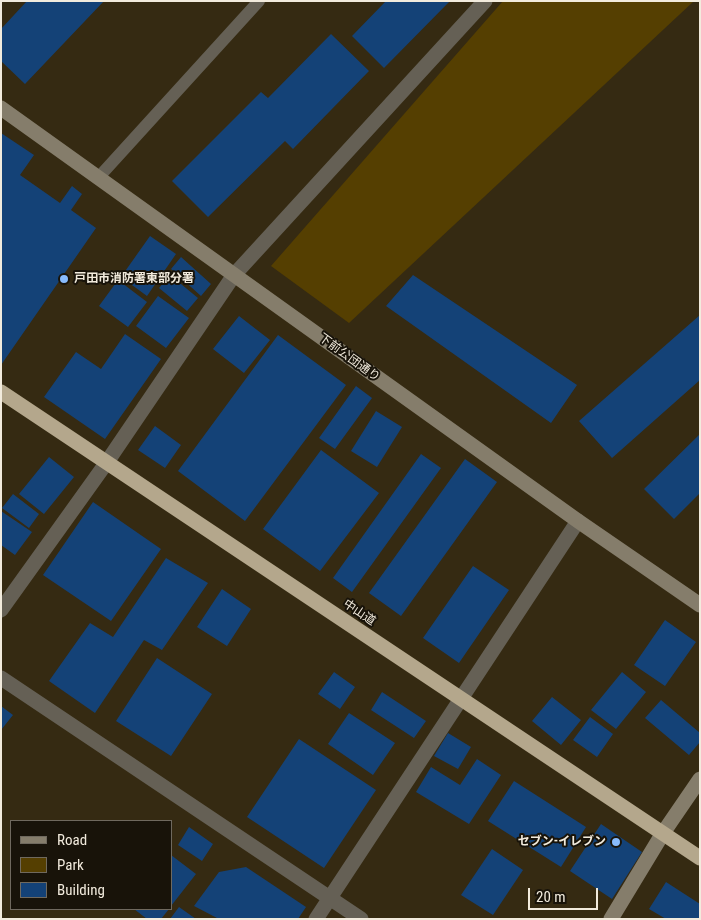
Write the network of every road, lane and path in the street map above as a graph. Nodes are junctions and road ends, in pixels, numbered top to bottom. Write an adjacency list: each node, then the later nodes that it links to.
1 (259, 1): 4 (lane)
2 (484, 1): 5 (street)
3 (1, 108): 4 (street, 下前公団通り)
4 (98, 178): 5 (street, 下前公団通り)
5 (234, 275): 7 (street); 8 (street, 下前公団通り)
6 (1, 392): 7 (highway, 中山道)
7 (106, 462): 10 (street); 12 (highway, 中山道)
8 (578, 521): 9 (street, 下前公団通り); 12 (street)
9 (700, 605)
10 (1, 610)
11 (1, 678): 16 (street)
12 (461, 699): 14 (highway, 中山道); 16 (street)
13 (700, 779): 14 (street)
14 (663, 833): 15 (highway, 中山道); 19 (street)
15 (700, 858)
16 (330, 898): 17 (street); 18 (street)
17 (316, 919)
18 (361, 919)
19 (611, 919)

